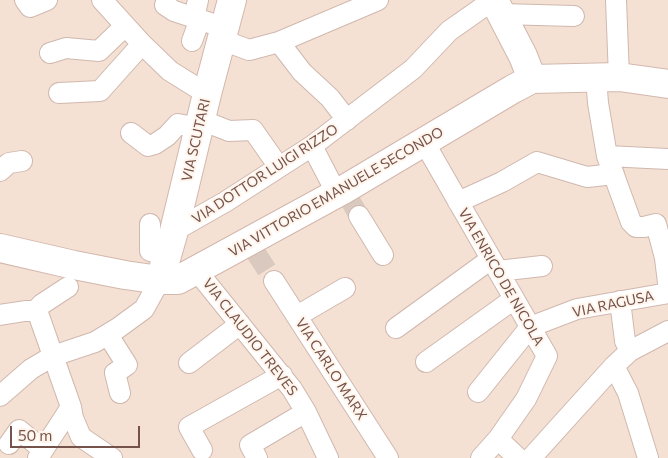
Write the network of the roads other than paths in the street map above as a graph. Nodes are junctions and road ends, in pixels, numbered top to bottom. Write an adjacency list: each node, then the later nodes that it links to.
1 (25, 0): 2 (street)
2 (47, 0)
3 (102, 0): 11 (street)
4 (232, 0): 10 (street, VIA SCUTARI)
5 (378, 0): 13 (street)
6 (616, 0): 16 (street)
7 (497, 4): 9 (street); 17 (street); 21 (street, VIA DOTTOR LUIGI RIZZO)
8 (165, 5): 10 (street)
9 (574, 16)
10 (208, 21): 12 (street); 13 (street); 20 (street, VIA SCUTARI)
11 (125, 26): 14 (street); 15 (street)
12 (192, 41)
13 (279, 42): 21 (street)
14 (142, 44): 19 (street); 20 (street)
15 (50, 53)
16 (608, 77): 17 (street, VIA VITTORIO EMANUELE SECONDO); 18 (street, VIA VITTORIO EMANUELE SECONDO); 28 (street)
17 (532, 79): 24 (street, VIA VITTORIO EMANUELE SECONDO)
18 (668, 84)
19 (60, 93)
20 (207, 94): 22 (street, VIA SCUTARI)
21 (347, 120): 25 (street, VIA DOTTOR LUIGI RIZZO)
22 (200, 124): 23 (street); 29 (street); 34 (street, VIA SCUTARI)
23 (131, 133)
24 (424, 142): 31 (street, VIA VITTORIO EMANUELE SECONDO); 32 (street, VIA ENRICO DE NICOLA)
25 (312, 146): 29 (street, VIA DOTTOR LUIGI RIZZO); 31 (street)
26 (668, 159): 28 (street)
27 (22, 161): 30 (street)
28 (611, 165): 32 (street); 33 (street)
29 (279, 167): 34 (street, VIA DOTTOR LUIGI RIZZO)
30 (0, 170)
31 (347, 200): 36 (street); 40 (street, VIA VITTORIO EMANUELE SECONDO)
32 (458, 202): 38 (street, VIA ENRICO DE NICOLA)
33 (662, 222): 37 (street)
34 (163, 247): 35 (street, VIA VITTORIO EMANUELE SECONDO); 40 (street, VIA VITTORIO EMANUELE SECONDO); 55 (street)
35 (0, 248)
36 (383, 255)
37 (666, 258): 42 (street)
38 (494, 265): 39 (street); 46 (street, VIA ENRICO DE NICOLA); 53 (street)
39 (542, 266)
40 (197, 270): 51 (street, VIA CLAUDIO TREVES)
41 (274, 281): 50 (street, VIA CARLO MARX)
42 (668, 283)
43 (68, 287): 48 (street)
44 (345, 288): 50 (street)
45 (668, 293): 47 (street, VIA RAGUSA)
46 (514, 299): 52 (street, VIA ENRICO DE NICOLA); 58 (street)
47 (620, 301): 52 (street, VIA RAGUSA); 56 (street)
48 (34, 311): 49 (street); 57 (street)
49 (0, 315)
50 (297, 316): 72 (street, VIA CARLO MARX)
51 (240, 324): 59 (street); 61 (street, VIA CLAUDIO TREVES)
52 (530, 327): 62 (street); 67 (street, VIA ENRICO DE NICOLA)
53 (396, 328)
54 (668, 331): 56 (street)
55 (108, 335): 57 (street); 63 (street)
56 (630, 351): 60 (street)
57 (53, 356): 64 (street); 65 (street)
58 (426, 362)
59 (189, 363)
60 (614, 366): 77 (street); 78 (street)
61 (282, 375): 66 (street, VIA CLAUDIO TREVES); 69 (street)
62 (478, 392)
63 (120, 393)
64 (0, 396)
65 (71, 407): 70 (street); 73 (street)
66 (306, 412): 71 (street, VIA CLAUDIO TREVES); 74 (street)
67 (498, 439): 75 (street); 76 (street)
68 (8, 444): 70 (street)
69 (202, 450)
70 (40, 454)
71 (325, 457)
72 (386, 457)
73 (112, 458)
74 (257, 458)
75 (481, 458)
76 (518, 458)
77 (532, 458)
78 (648, 458)

